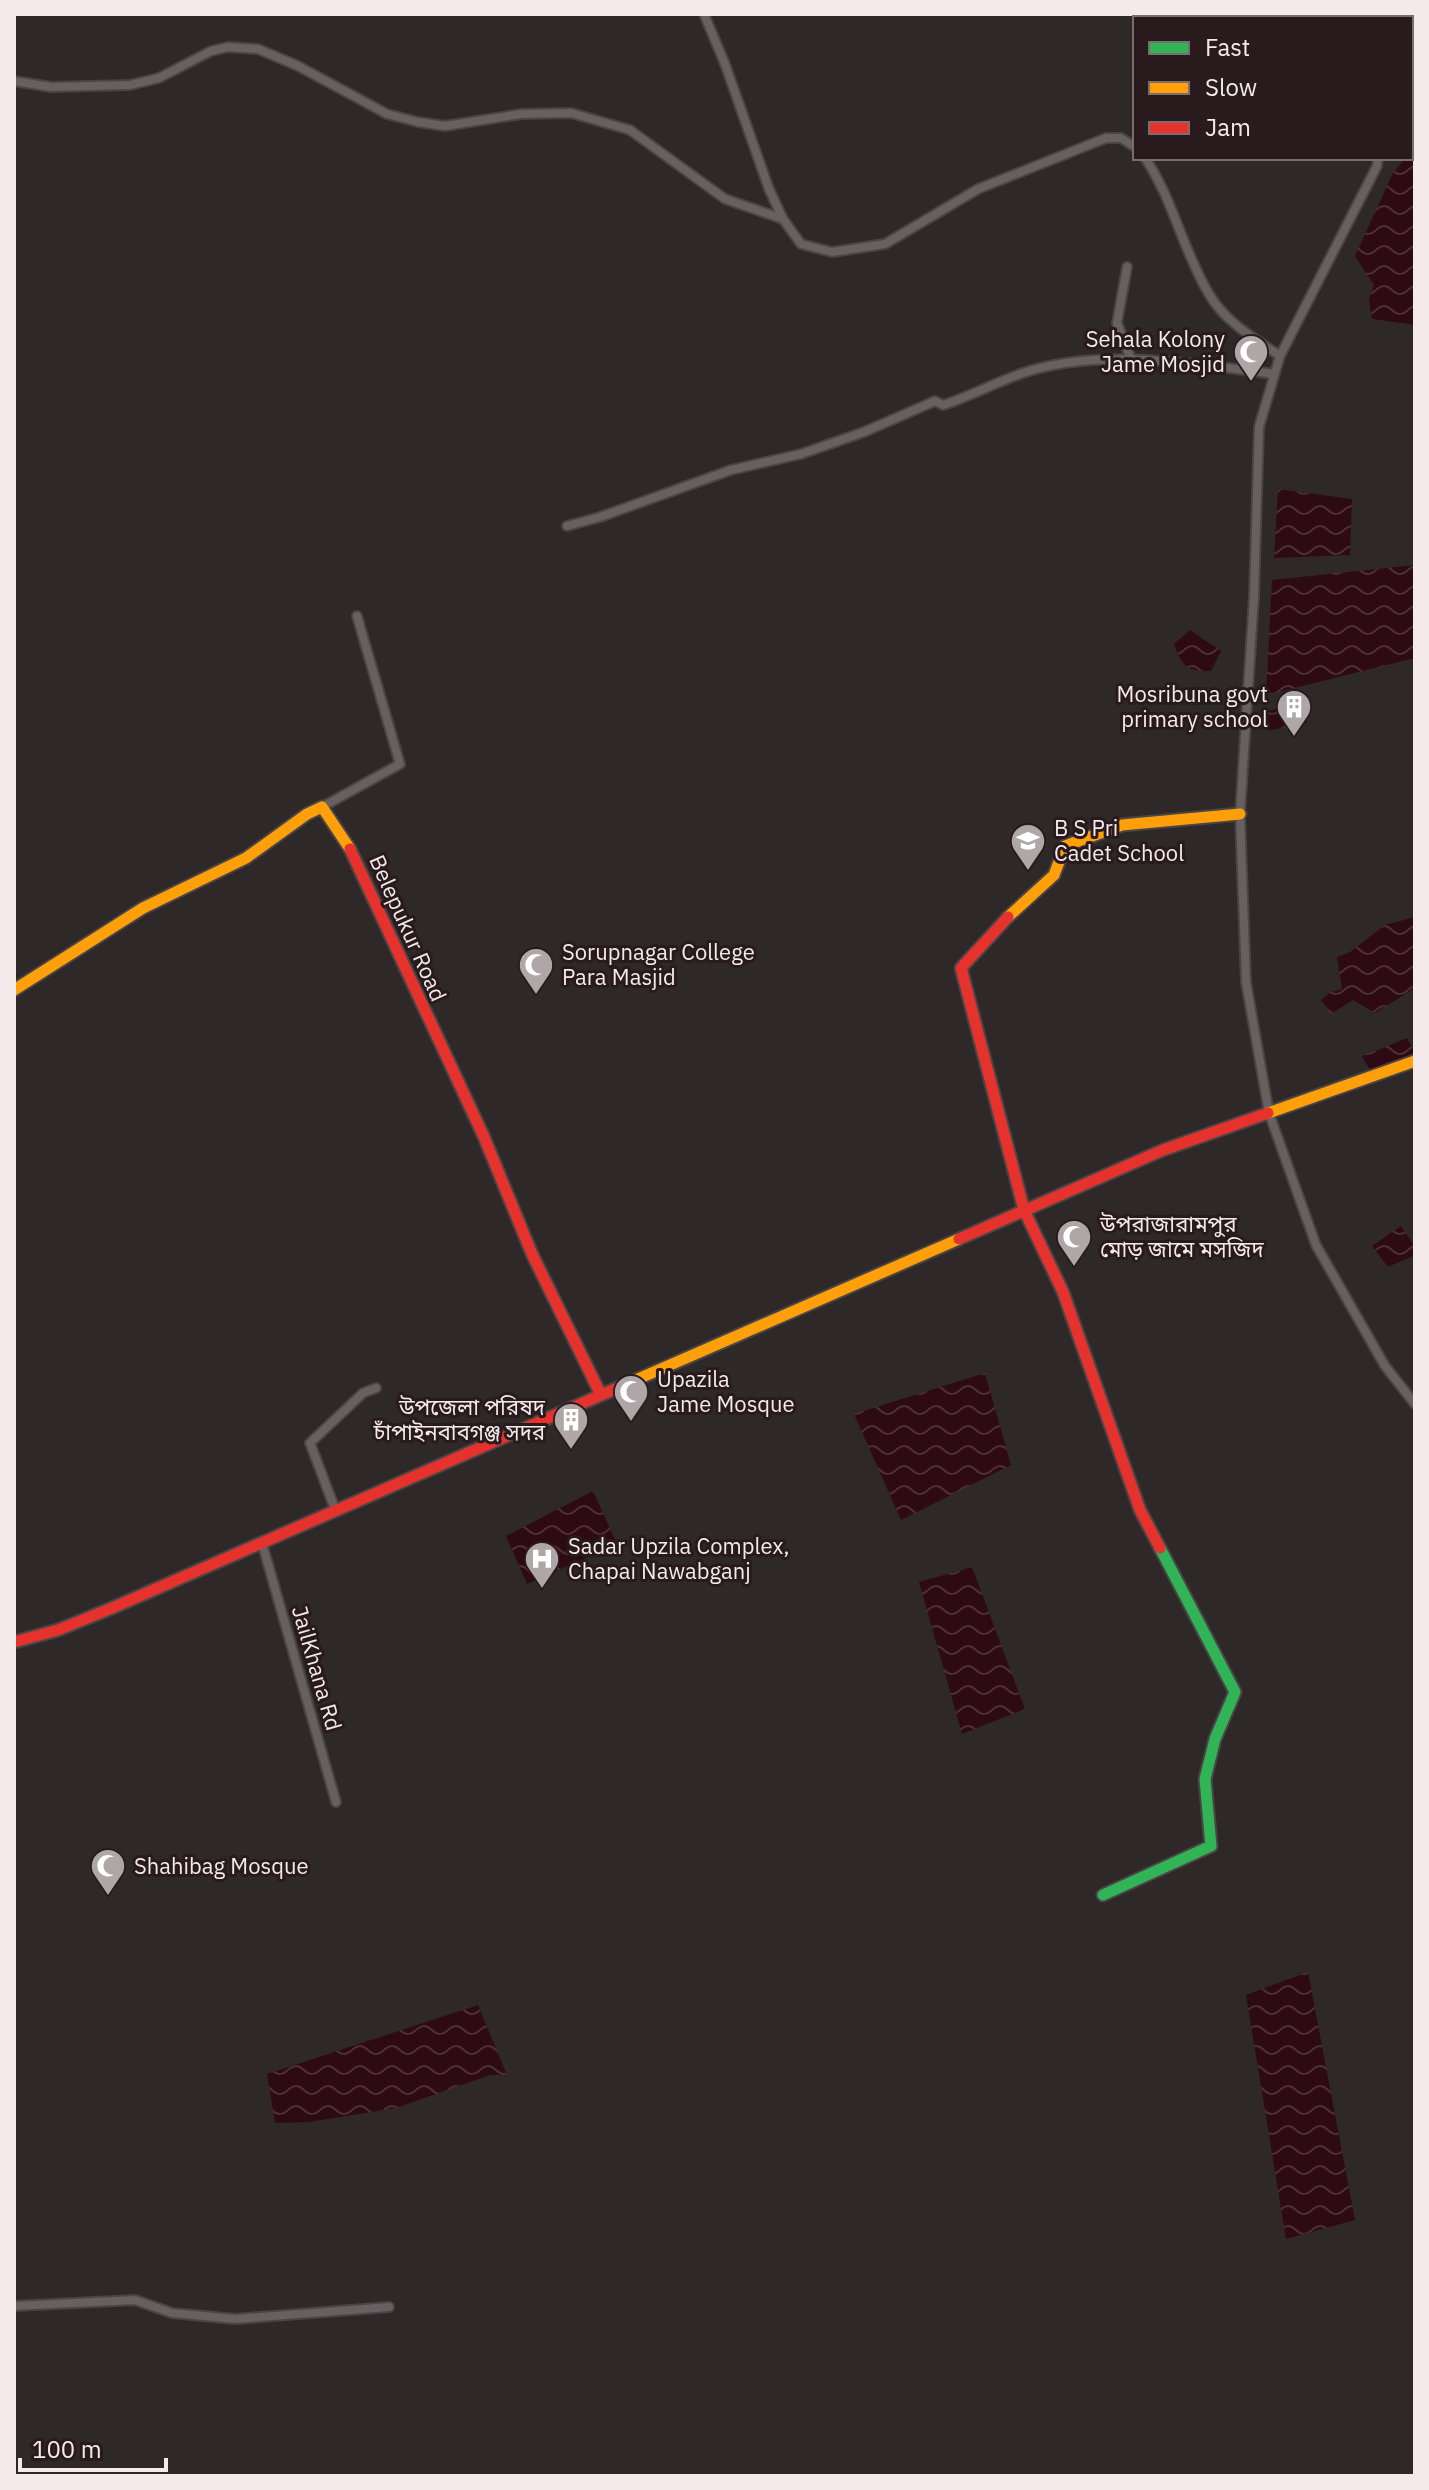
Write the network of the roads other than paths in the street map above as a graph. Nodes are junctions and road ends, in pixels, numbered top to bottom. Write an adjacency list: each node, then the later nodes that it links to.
1 (704, 14): 6 (street)
2 (14, 81): 6 (street)
3 (1133, 146): 6 (street)
4 (1146, 160): 8 (street)
5 (1378, 160): 8 (street)
6 (783, 219)
7 (1127, 267): 9 (street)
8 (1280, 356): 10 (street)
9 (1131, 359): 10 (street); 11 (street)
10 (1274, 374): 14 (street)
11 (567, 526)
12 (357, 616): 13 (street)
13 (322, 807): 15 (main road); 20 (main road, Belepukur Road)
14 (1240, 814): 17 (street); 18 (main road)
15 (14, 990)
16 (1415, 1061): 17 (main road)
17 (1269, 1113): 18 (main road); 21 (street)
18 (1024, 1210): 20 (main road); 26 (main road)
19 (376, 1388): 22 (street)
20 (601, 1395): 22 (main road)
21 (1415, 1404)
22 (335, 1509): 23 (main road)
23 (262, 1543): 24 (main road); 25 (street, JailKhana Rd)
24 (14, 1642)
25 (336, 1802)
26 (1103, 1895)
27 (14, 2306): 28 (street)
28 (389, 2307)

